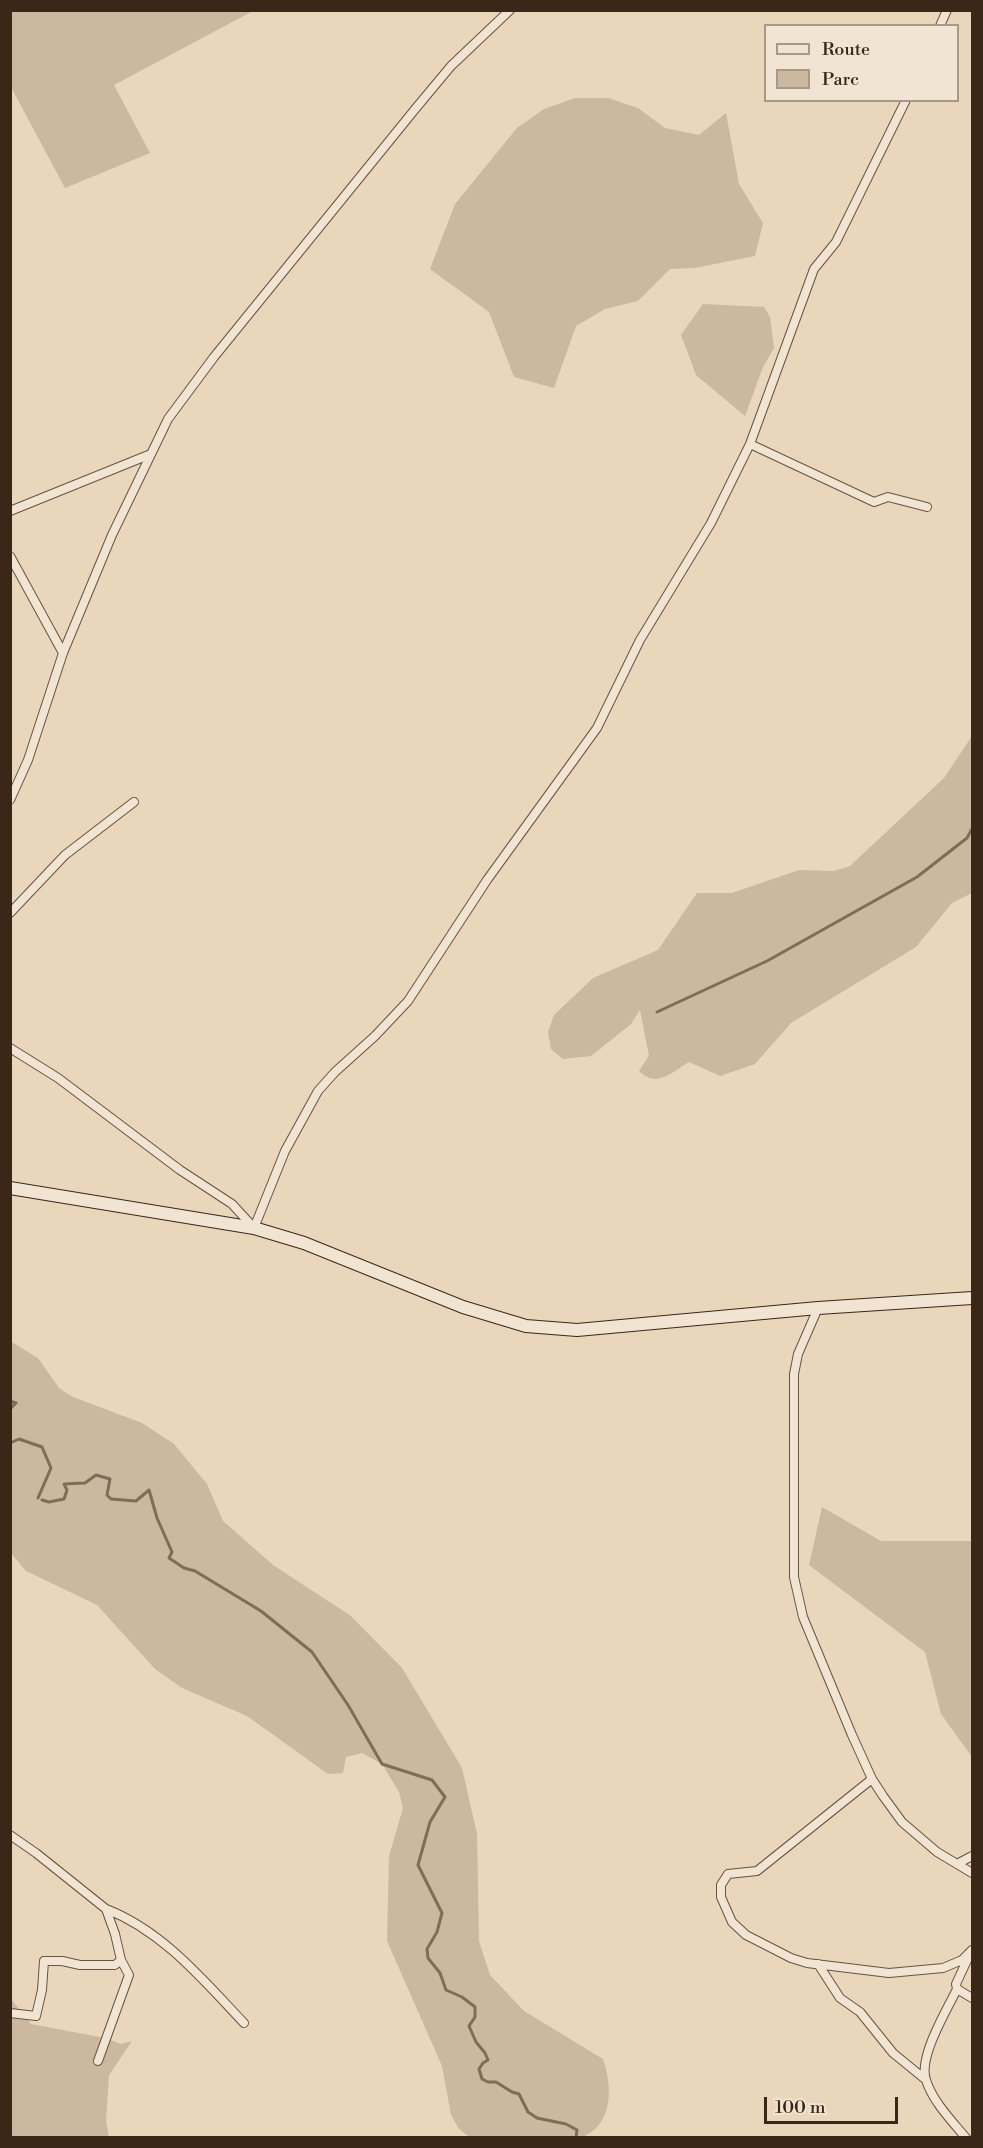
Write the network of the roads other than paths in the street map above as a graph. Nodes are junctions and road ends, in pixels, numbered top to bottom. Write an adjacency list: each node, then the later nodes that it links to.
1 (510, 10): 6 (street)
2 (947, 10): 3 (street)
3 (941, 24)
4 (905, 102): 5 (street)
5 (750, 444): 7 (street); 16 (street)
6 (151, 454): 8 (street); 10 (street)
7 (927, 507)
8 (10, 511)
9 (10, 556): 10 (street)
10 (63, 653): 11 (street)
11 (10, 800)
12 (134, 802): 13 (street)
13 (10, 913)
14 (10, 1048): 16 (street)
15 (10, 1188): 16 (street)
16 (254, 1228): 18 (street)
17 (972, 1298): 18 (street)
18 (818, 1308): 19 (street)
19 (872, 1779): 22 (street); 27 (street)
20 (10, 1835): 24 (street)
21 (972, 1856): 22 (street)
22 (957, 1864): 23 (street)
23 (972, 1873)
24 (106, 1909): 26 (street); 31 (street)
25 (971, 1951): 27 (street); 28 (street)
26 (121, 1960): 30 (street); 32 (street)
27 (818, 1964): 33 (street)
28 (957, 1989): 29 (street); 33 (street)
29 (972, 1998)
30 (10, 2013)
31 (244, 2023)
32 (98, 2061)
33 (926, 2080): 34 (street)
34 (966, 2138)

